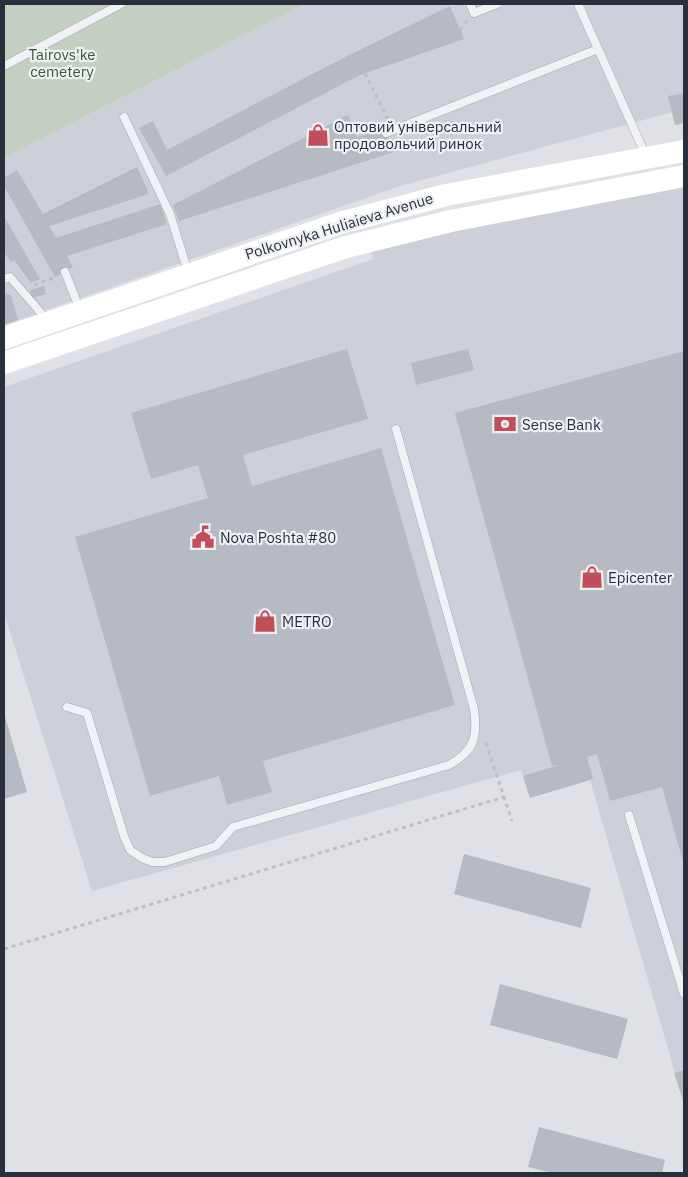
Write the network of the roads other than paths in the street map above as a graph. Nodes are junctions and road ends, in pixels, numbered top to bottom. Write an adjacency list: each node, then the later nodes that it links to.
1 (120, 4): 6 (lane)
2 (470, 4): 3 (lane)
3 (497, 4)
4 (578, 4): 5 (lane)
5 (598, 49): 8 (lane); 10 (lane)
6 (4, 66)
7 (124, 117): 14 (lane)
8 (389, 132)
9 (684, 151): 10 (main road, Polkovnyka Huliaieva Avenue)
10 (647, 158): 14 (main road, Polkovnyka Huliaieva Avenue)
11 (684, 176): 19 (main road, Polkovnyka Huliaieva Avenue)
12 (4, 270): 15 (lane)
13 (66, 273): 16 (lane)
14 (189, 273): 16 (main road, Polkovnyka Huliaieva Avenue)
15 (7, 278): 17 (lane)
16 (80, 311): 17 (main road, Polkovnyka Huliaieva Avenue)
17 (48, 322): 18 (main road, Polkovnyka Huliaieva Avenue)
18 (4, 338)
19 (4, 363)
20 (396, 429): 21 (lane)
21 (67, 708)
22 (629, 815): 23 (lane)
23 (684, 994)

